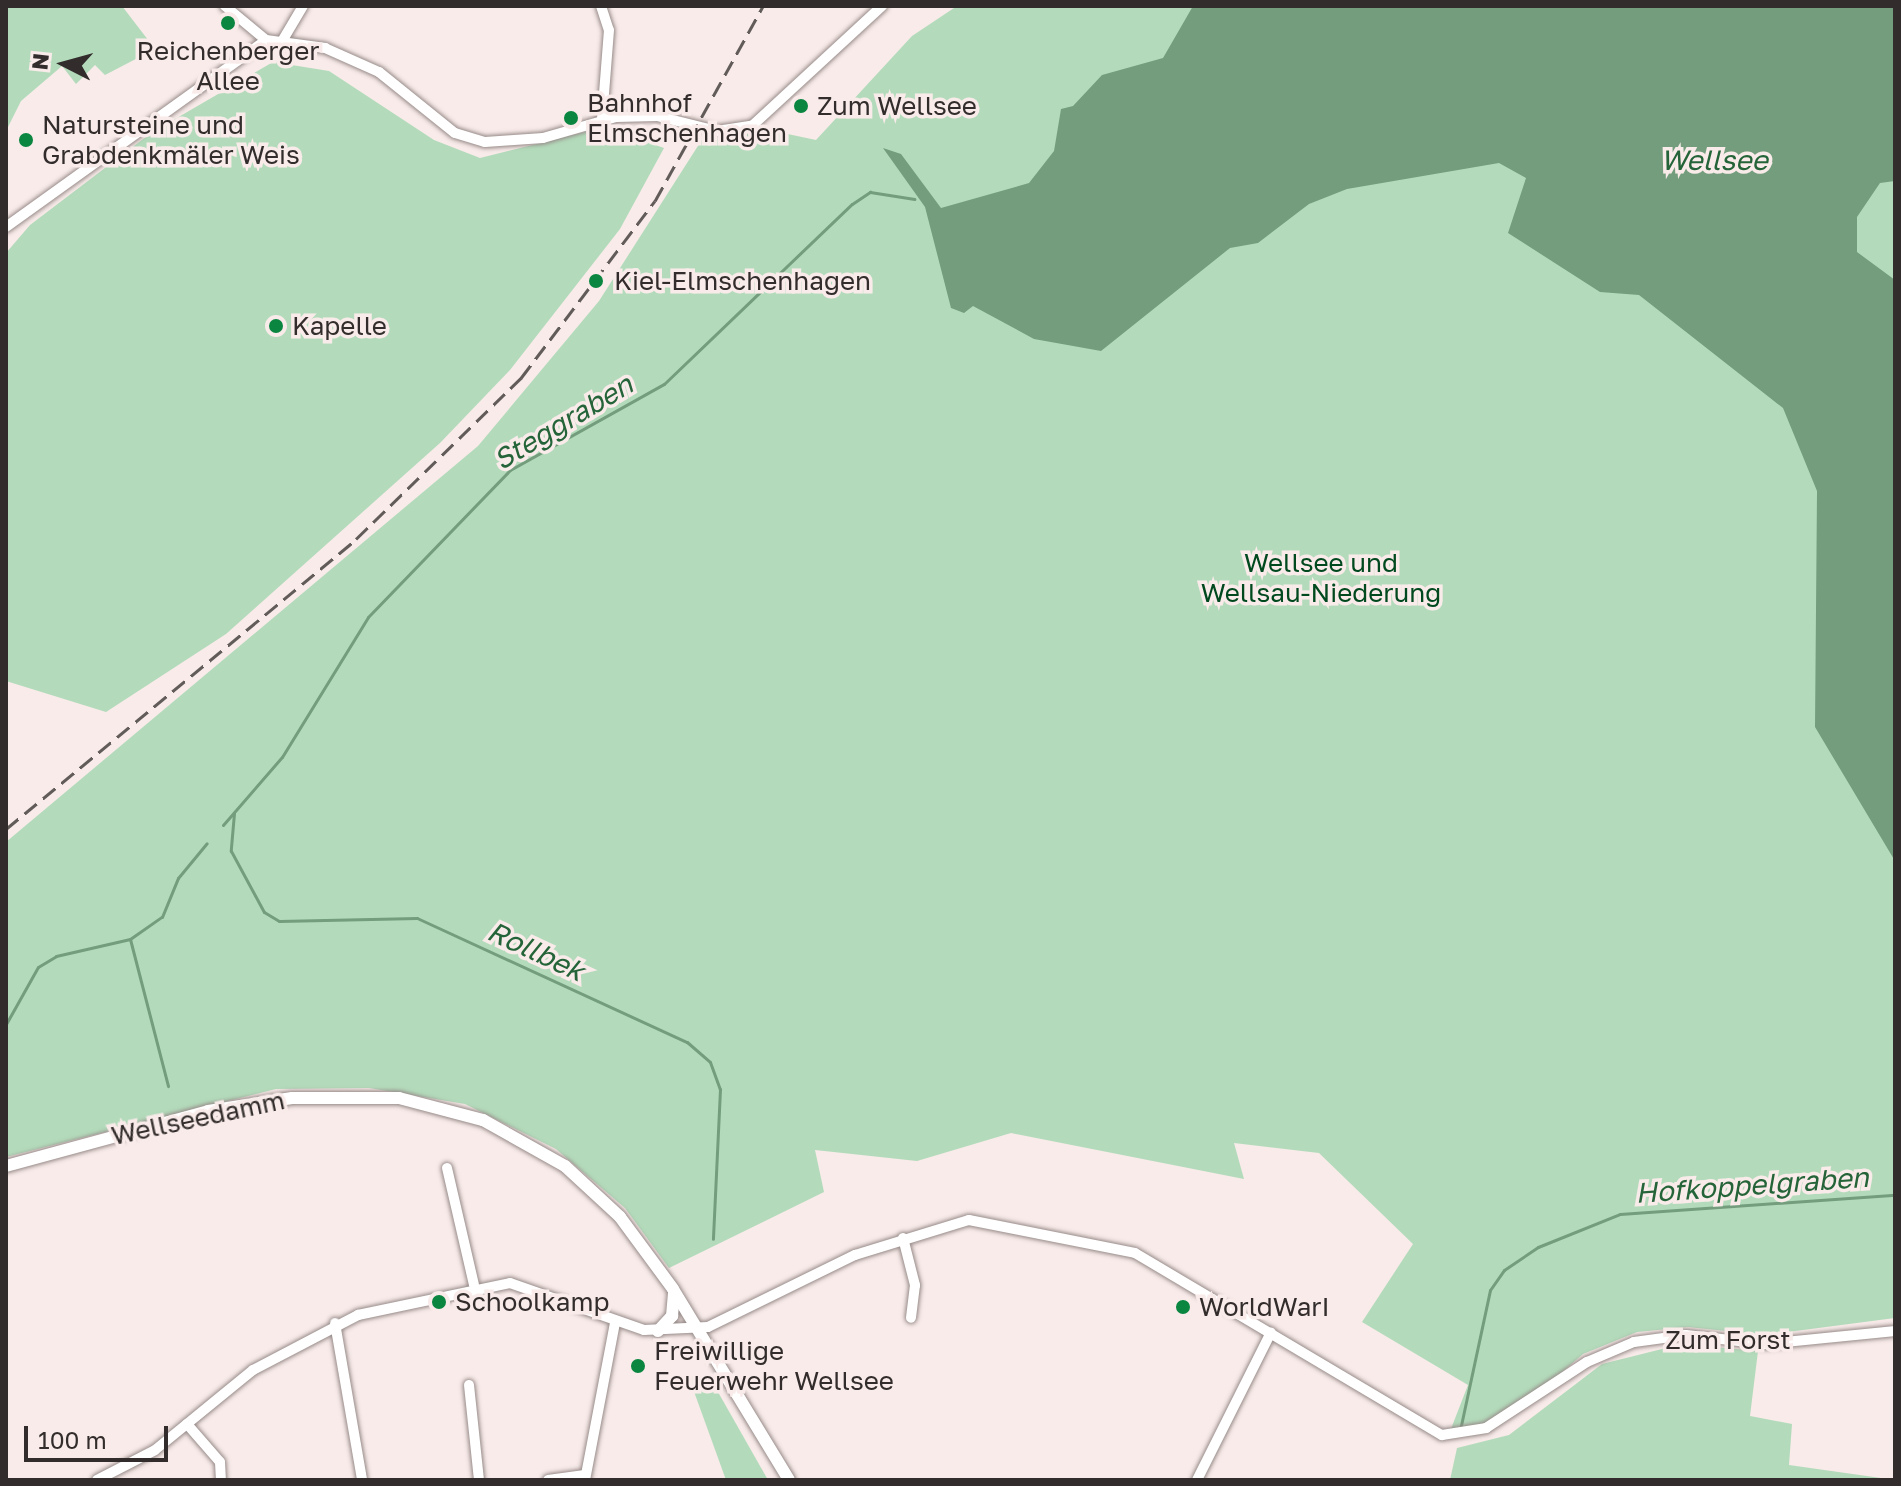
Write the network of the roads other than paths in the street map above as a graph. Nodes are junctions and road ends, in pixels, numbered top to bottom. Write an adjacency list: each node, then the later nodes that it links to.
1 (225, 6): 5 (street)
2 (303, 6): 6 (street)
3 (601, 6): 7 (street)
4 (882, 6): 7 (street)
5 (266, 40): 6 (street); 8 (street)
6 (281, 43): 7 (street)
7 (602, 119)
8 (10, 215): 9 (street)
9 (6, 227)
10 (6, 1166): 14 (main road, Wellseedamm)
11 (447, 1168): 13 (street)
12 (903, 1238): 15 (street); 18 (street); 21 (street)
13 (474, 1285): 16 (street); 17 (street)
14 (673, 1289): 18 (main road, Wellseedamm); 19 (main road)
15 (911, 1318)
16 (615, 1322): 19 (street); 24 (street)
17 (335, 1323): 23 (street); 27 (street)
18 (698, 1328): 19 (street); 30 (main road, Wellseedamm)
19 (658, 1331)
20 (1892, 1331): 21 (street, Zum Forst)
21 (1271, 1332): 31 (street)
22 (469, 1385): 28 (street)
23 (187, 1424): 25 (street); 26 (street)
24 (585, 1478): 29 (street)
25 (97, 1480)
26 (221, 1480)
27 (362, 1480)
28 (479, 1480)
29 (548, 1480)
30 (789, 1480)
31 (1197, 1480)

